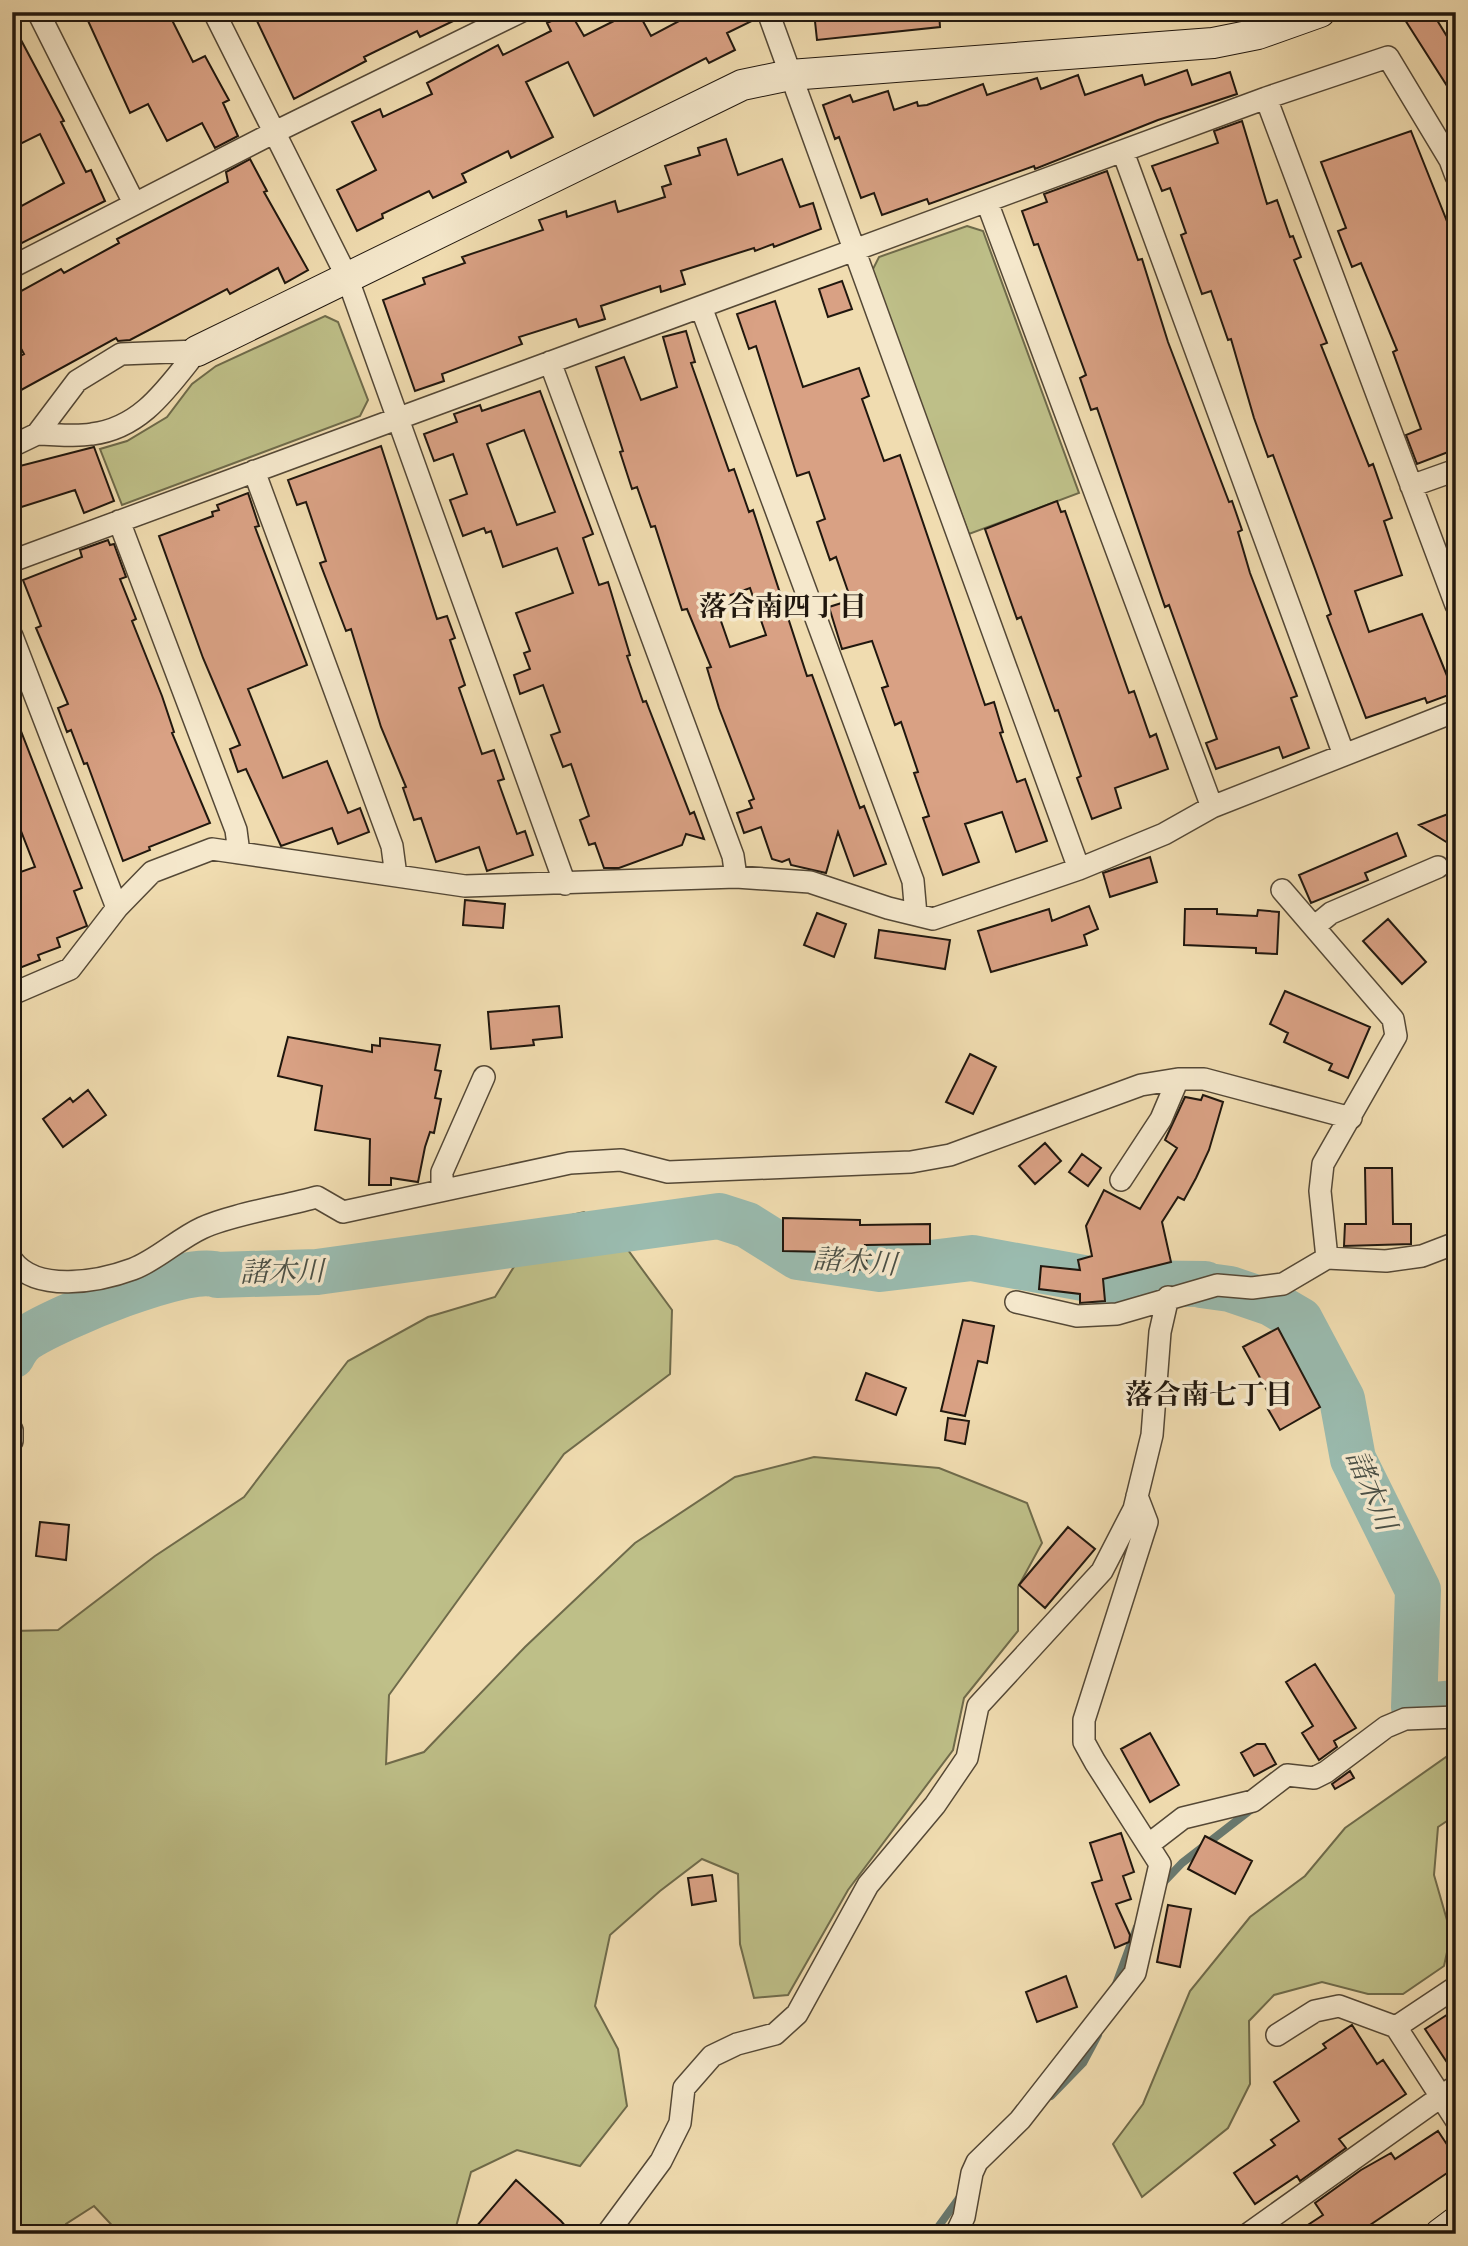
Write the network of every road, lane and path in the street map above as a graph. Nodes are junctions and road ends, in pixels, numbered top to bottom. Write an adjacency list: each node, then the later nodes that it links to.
1 (38, 12): 12 (street)
2 (520, 12): 8 (street)
3 (768, 12): 6 (street)
4 (1320, 12): 6 (street)
5 (223, 16): 8 (street)
6 (790, 75): 13 (street); 15 (street)
7 (1266, 98): 9 (street); 10 (street); 24 (street)
8 (275, 132): 12 (street); 15 (street)
9 (1123, 152): 11 (street); 30 (street)
10 (1456, 176)
11 (987, 202): 13 (street); 31 (street)
12 (134, 203): 14 (street)
13 (854, 251): 16 (street); 34 (street)
14 (12, 267)
15 (347, 277): 17 (street); 19 (street)
16 (701, 307): 18 (street); 40 (street)
17 (197, 351): 20 (street); 20 (street)
18 (550, 362): 19 (street); 36 (street)
19 (398, 418): 23 (street); 37 (street)
20 (37, 434): 21 (street)
21 (12, 446)
22 (1456, 470): 24 (street)
23 (254, 471): 25 (street); 35 (street)
24 (1411, 486): 27 (street)
25 (119, 521): 26 (street); 32 (street)
26 (12, 561)
27 (1456, 606)
28 (12, 636): 39 (street)
29 (1456, 711): 30 (street)
30 (1344, 755): 31 (street)
31 (1212, 807): 34 (street)
32 (239, 853): 35 (street); 39 (street)
33 (1438, 867): 41 (street)
34 (1080, 869): 40 (street)
35 (396, 876): 37 (street)
36 (736, 877): 37 (street); 40 (street)
37 (565, 884)
38 (1282, 890): 41 (street)
39 (117, 908): 42 (street)
40 (916, 915)
41 (1314, 927): 45 (street)
42 (12, 994)
43 (484, 1077): 47 (street)
44 (1178, 1079): 45 (street); 46 (street); 47 (street)
45 (1351, 1118): 49 (street)
46 (1121, 1180)
47 (442, 1190): 50 (street)
48 (1456, 1243): 49 (street)
49 (1327, 1258): 51 (street)
50 (15, 1273)
51 (1168, 1297): 52 (street); 55 (street)
52 (1016, 1302)
53 (12, 1430): 54 (street)
54 (12, 1441)
55 (1137, 1496): 57 (street); 64 (street)
56 (1456, 1717): 57 (street)
57 (1148, 1845): 65 (street)
58 (1456, 1986): 59 (street)
59 (1396, 2026): 60 (street); 61 (street)
60 (1277, 2035)
61 (1448, 2091): 62 (street); 66 (street)
62 (1456, 2120)
63 (1456, 2222): 67 (street)
64 (607, 2234)
65 (956, 2234)
66 (1248, 2234)
67 (1440, 2234)

